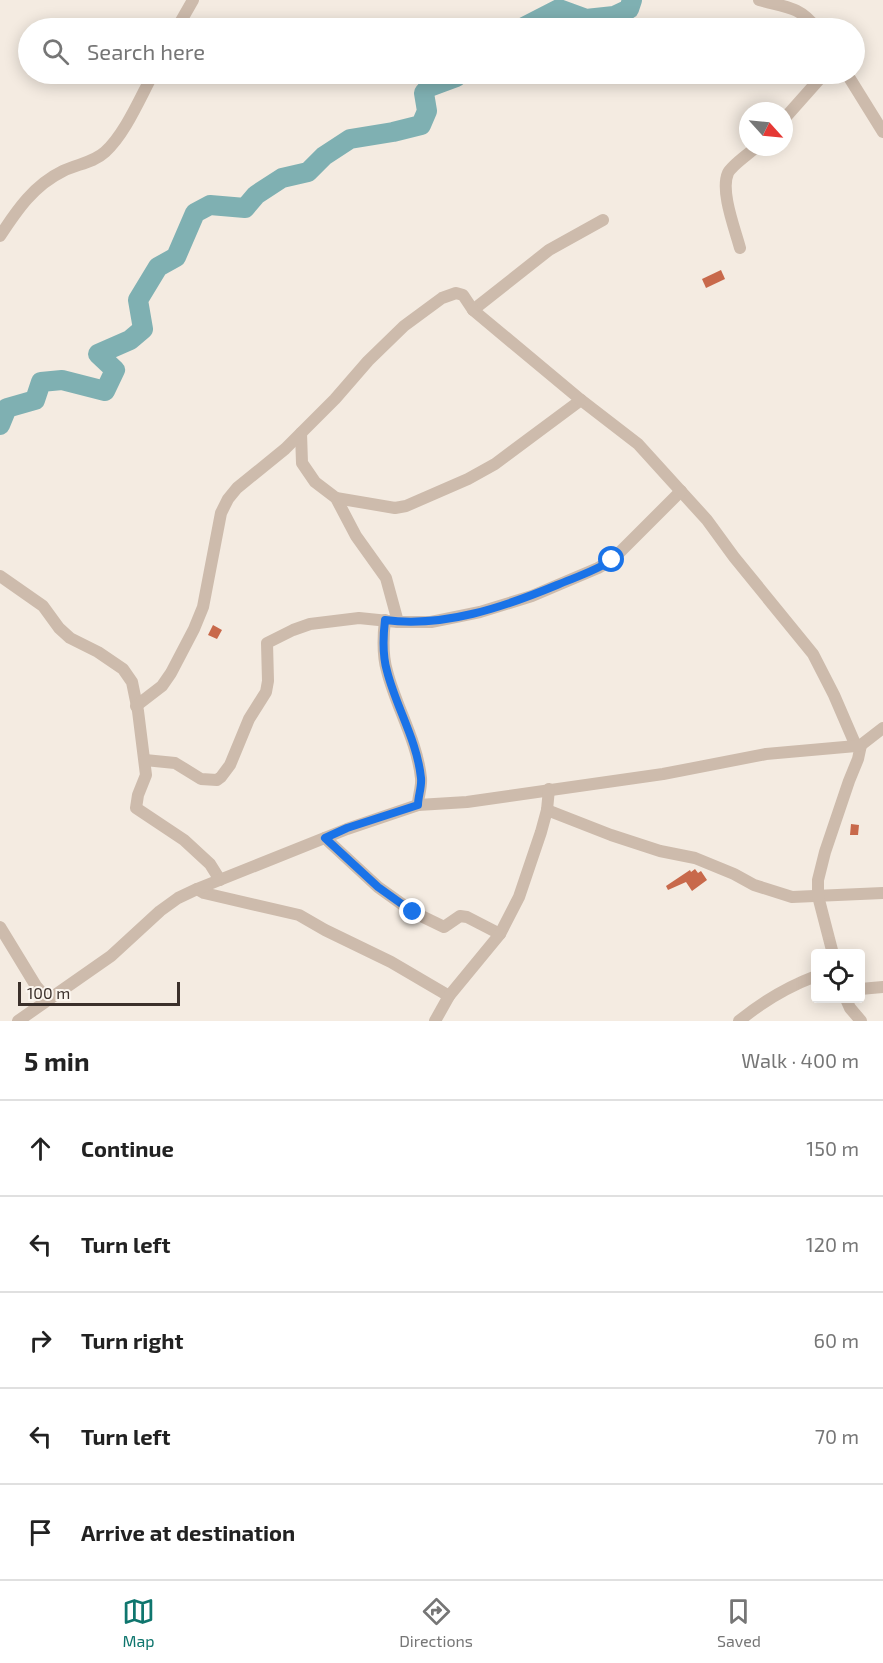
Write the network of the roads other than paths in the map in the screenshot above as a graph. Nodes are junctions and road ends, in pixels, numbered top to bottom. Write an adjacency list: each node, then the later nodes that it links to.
1 (193, 0): 3 (street)
2 (759, 0): 4 (street)
3 (183, 18)
4 (809, 18)
5 (148, 84): 12 (street)
6 (814, 84): 8 (street)
7 (853, 84): 9 (street)
8 (793, 107)
9 (883, 132)
10 (746, 156): 13 (street)
11 (603, 220): 14 (street)
12 (0, 236)
13 (740, 248)
14 (473, 310): 15 (street); 16 (street)
15 (581, 400): 17 (street); 18 (street)
16 (301, 433): 18 (street); 21 (street)
17 (681, 491): 20 (street); 23 (street)
18 (336, 498): 20 (street)
19 (0, 576): 21 (street)
20 (392, 621): 24 (street); 26 (street)
21 (136, 705): 24 (street)
22 (883, 728): 23 (street)
23 (859, 745): 25 (street); 32 (street)
24 (145, 760): 29 (street)
25 (549, 789): 26 (street); 27 (street)
26 (418, 805): 28 (street)
27 (547, 810): 32 (street); 34 (street)
28 (325, 838): 29 (street); 34 (street)
29 (220, 880): 30 (street)
30 (197, 889): 39 (street); 40 (street)
31 (883, 893): 32 (street)
32 (818, 896): 35 (street)
33 (0, 927): 40 (street)
34 (500, 934): 39 (street)
35 (832, 949)
36 (811, 978): 44 (street)
37 (883, 987): 38 (street)
38 (865, 989)
39 (449, 996): 43 (street)
40 (48, 1000): 42 (street)
41 (848, 1003): 45 (street)
42 (18, 1021)
43 (435, 1021)
44 (738, 1021)
45 (861, 1021)

